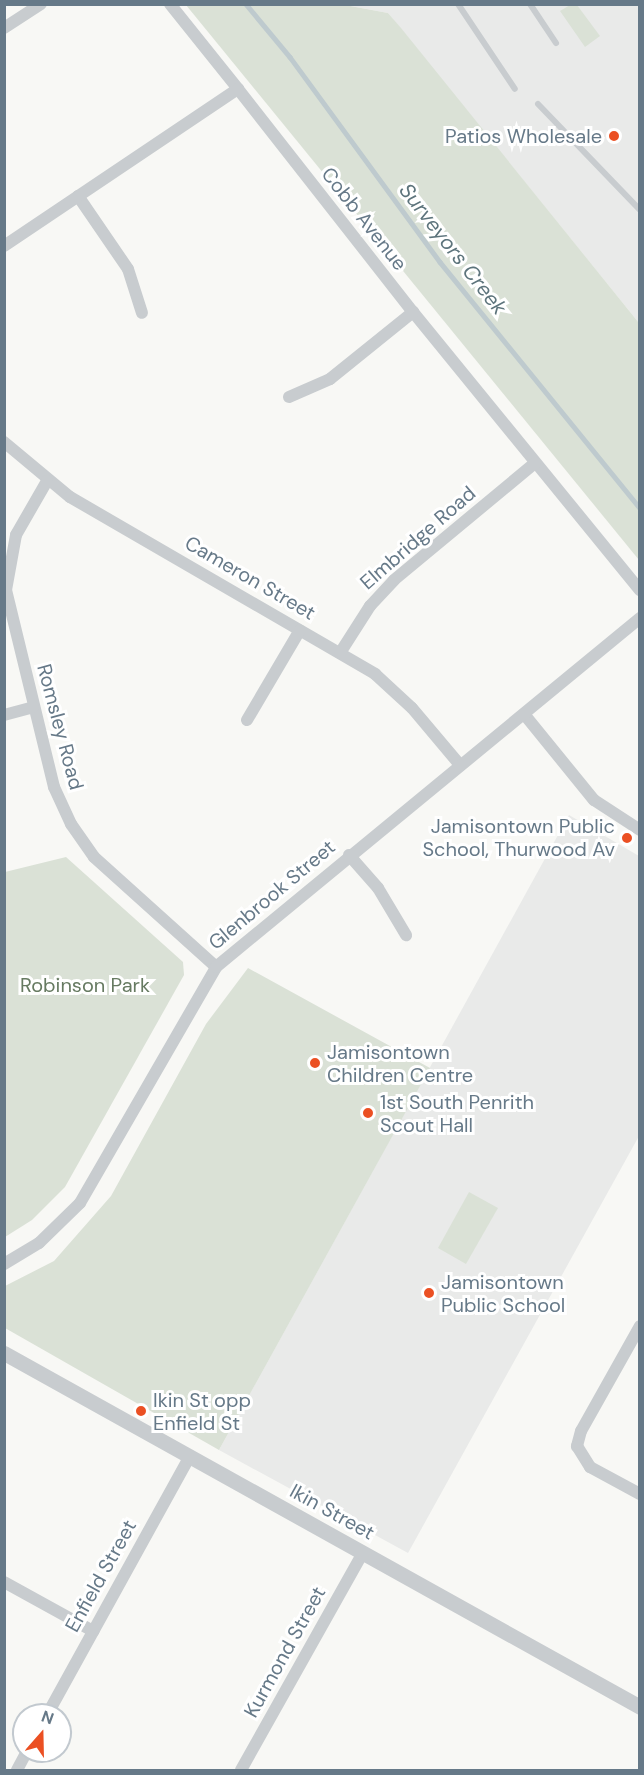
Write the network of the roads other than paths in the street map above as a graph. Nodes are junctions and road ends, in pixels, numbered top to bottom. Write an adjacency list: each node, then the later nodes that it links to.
1 (41, 4): 5 (street)
2 (170, 4): 7 (street, Cobb Avenue)
3 (458, 4): 8 (lane)
4 (530, 4): 6 (lane)
5 (4, 28)
6 (556, 43)
7 (238, 89): 10 (street); 13 (street, Cobb Avenue)
8 (515, 89)
9 (538, 104): 11 (lane)
10 (78, 196): 12 (street); 14 (street)
11 (639, 210)
12 (4, 246)
13 (413, 312): 15 (street); 17 (street, Cobb Avenue)
14 (142, 313)
15 (290, 397)
16 (4, 442): 18 (street, Cameron Street)
17 (535, 463): 19 (street, Cobb Avenue); 22 (street, Elmbridge Road)
18 (47, 481): 21 (street, Cameron Street); 23 (street, Romsley Road)
19 (639, 590)
20 (639, 618): 24 (street, Glenbrook Street)
21 (300, 630): 22 (street, Cameron Street); 26 (street)
22 (339, 653): 27 (street, Cameron Street)
23 (33, 707): 25 (street); 31 (street, Romsley Road)
24 (524, 714): 27 (street, Glenbrook Street); 28 (street)
25 (4, 715)
26 (247, 720)
27 (460, 765): 29 (street, Glenbrook Street)
28 (639, 830)
29 (349, 855): 30 (street); 31 (street, Glenbrook Street)
30 (406, 935)
31 (216, 967): 32 (street, Glenbrook Street)
32 (4, 1264)
33 (639, 1326): 36 (street)
34 (4, 1353): 35 (street, Ikin Street)
35 (190, 1456): 37 (street, Ikin Street); 39 (street, Enfield Street)
36 (639, 1494)
37 (363, 1553): 41 (street, Ikin Street); 42 (street, Kurmond Street)
38 (4, 1582): 39 (street)
39 (93, 1631): 40 (street, Enfield Street)
40 (54, 1703)
41 (639, 1707)
42 (241, 1770)

